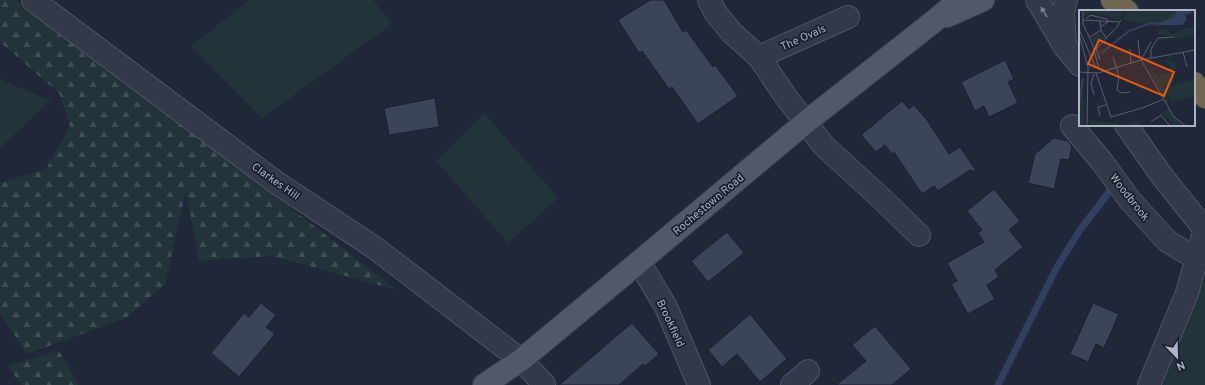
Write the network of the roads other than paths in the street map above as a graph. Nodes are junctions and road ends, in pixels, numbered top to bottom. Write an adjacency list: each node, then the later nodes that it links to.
1 (33, 0): 23 (street, Clarkes Hill)
2 (709, 0): 12 (street)
3 (959, 0): 10 (main road, Rochestown Road)
4 (983, 0): 10 (main road, Rochestown Road)
5 (1037, 0): 11 (street, one-way to 5)
6 (1066, 0): 11 (street)
7 (1112, 0): 8 (highway)
8 (1126, 10)
9 (848, 16): 12 (street, The Ovals)
10 (933, 22): 16 (main road, Rochestown Road)
11 (1065, 47): 13 (street)
12 (759, 57): 16 (street)
13 (1079, 64)
14 (1195, 84): 15 (highway)
15 (1205, 97)
16 (806, 122): 20 (street); 22 (main road, Rochestown Road)
17 (1072, 126): 21 (street, Woodbrook)
18 (1127, 126): 19 (street)
19 (1205, 229): 21 (street)
20 (919, 235)
21 (1197, 259): 27 (street)
22 (639, 262): 23 (main road, Rochestown Road); 26 (street, Brookfield)
23 (521, 360): 24 (main road, Rochestown Road); 25 (street, Clarkes Hill)
24 (484, 385)
25 (544, 385)
26 (699, 385)
27 (1149, 385)

